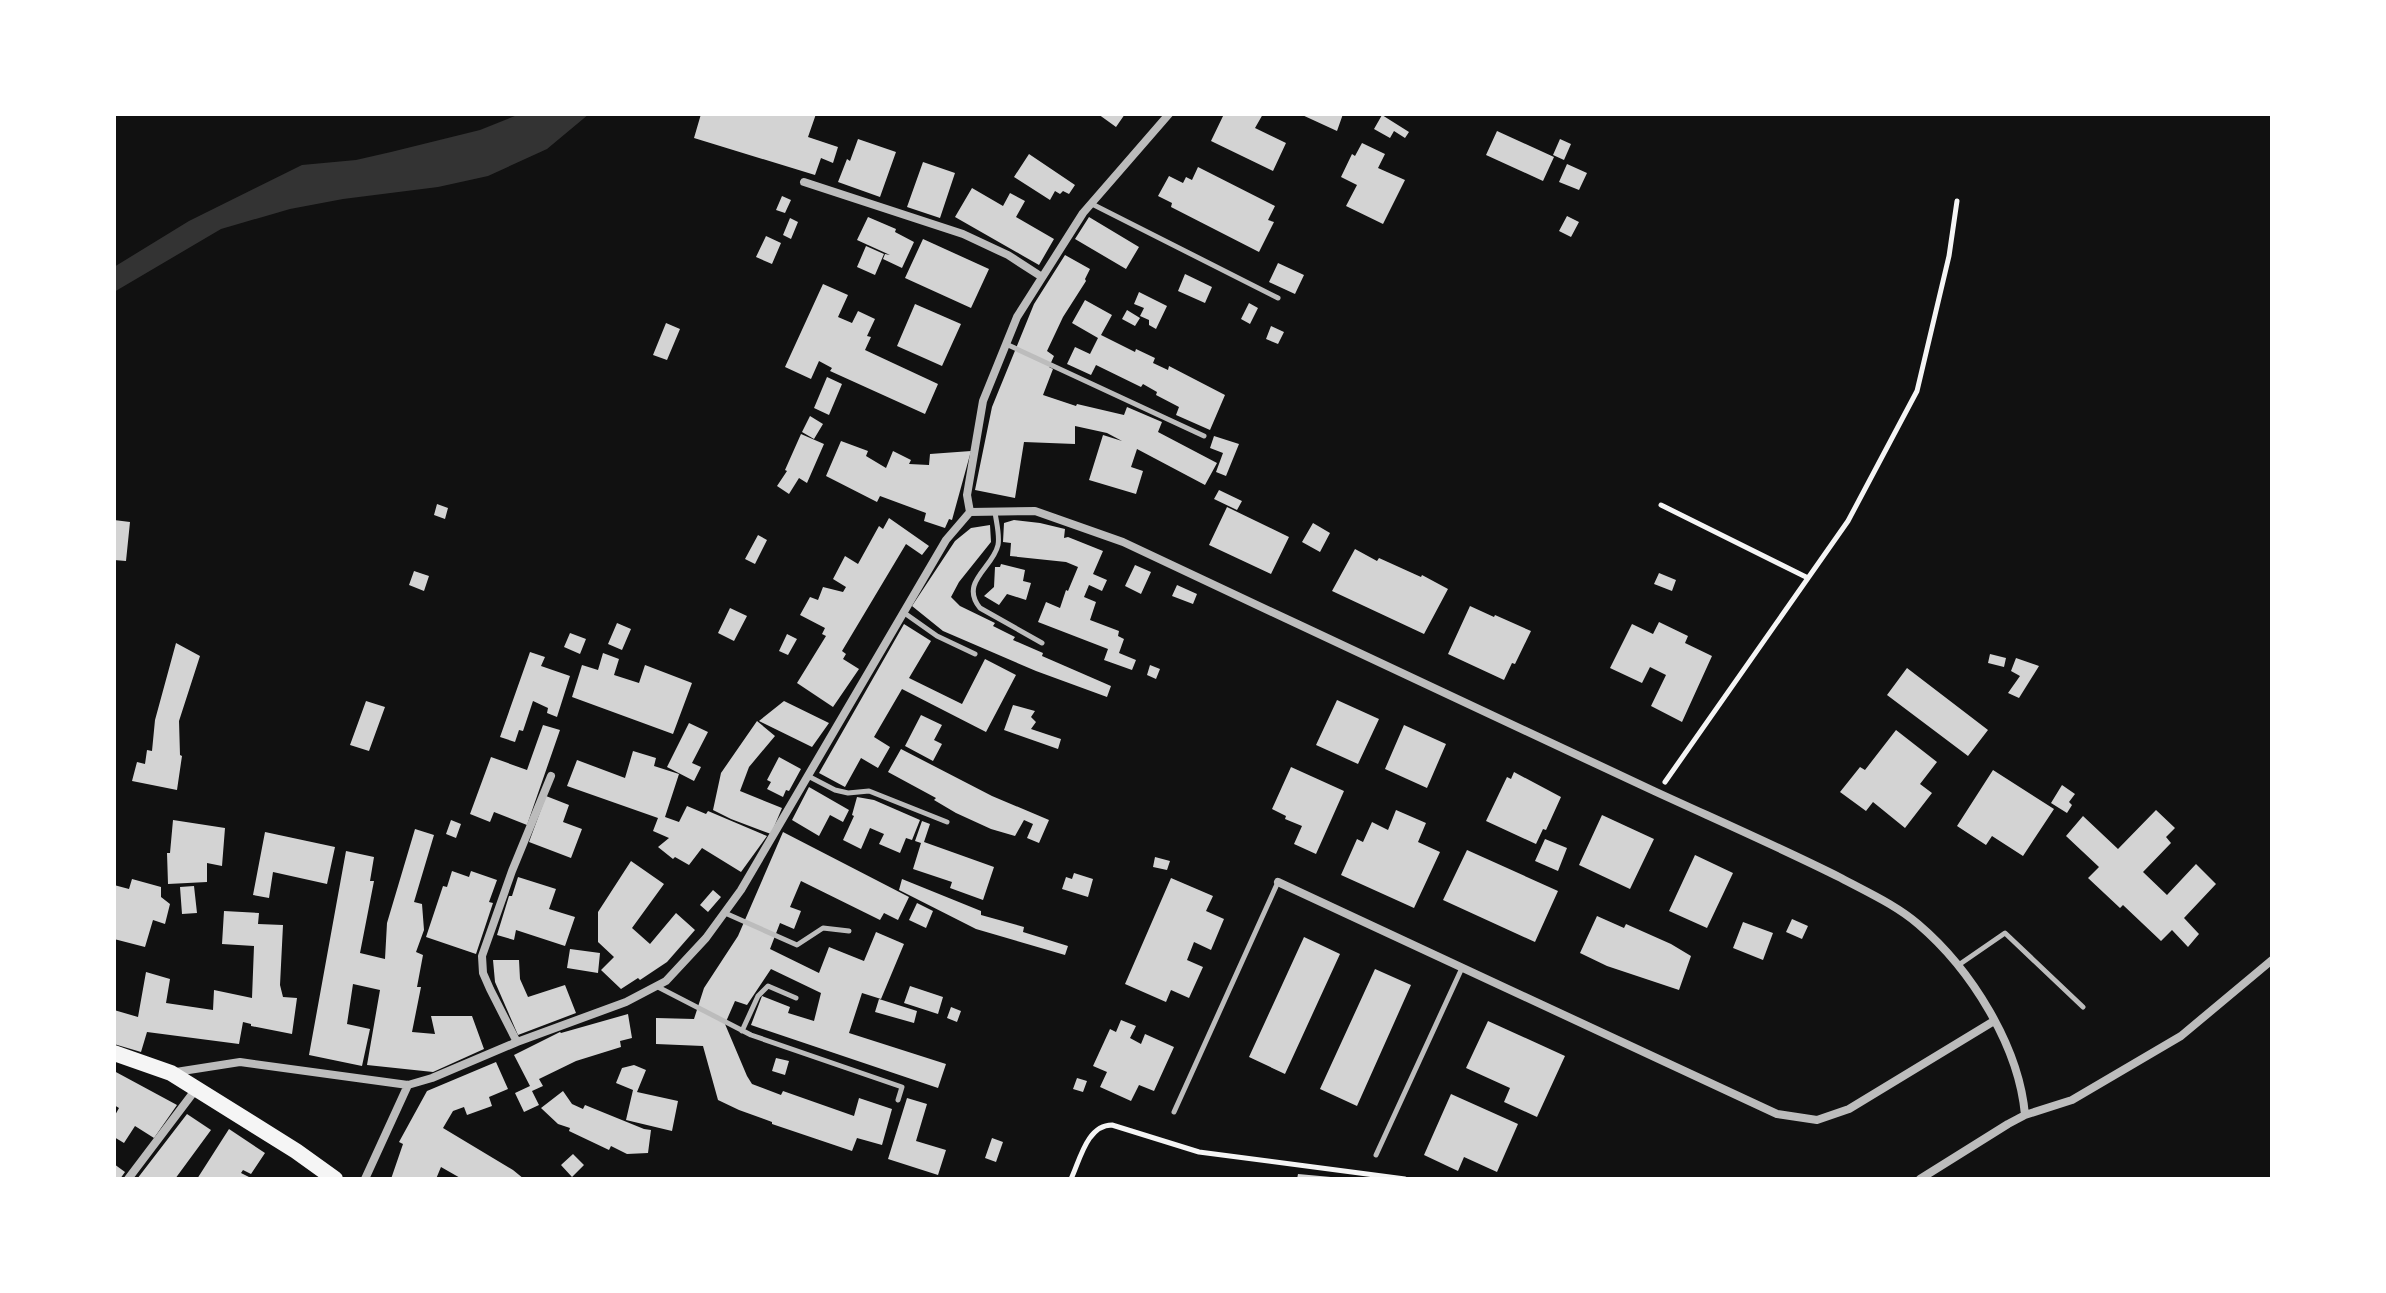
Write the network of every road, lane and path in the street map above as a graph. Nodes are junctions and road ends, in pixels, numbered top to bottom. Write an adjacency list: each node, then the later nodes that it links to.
1 (1169, 114): 4 (street)
2 (804, 182): 5 (street)
3 (1957, 201): 12 (path)
4 (1091, 204): 5 (street); 6 (lane)
5 (1042, 277): 7 (street)
6 (1278, 298)
7 (1006, 344): 8 (lane); 11 (street)
8 (1204, 436)
9 (1661, 505): 12 (path)
10 (995, 511): 11 (street); 14 (lane); 18 (street)
11 (970, 512): 13 (street)
12 (1808, 578): 18 (path)
13 (903, 611): 15 (lane); 17 (street)
14 (1042, 643)
15 (975, 654)
16 (551, 776): 31 (street)
17 (808, 776): 19 (lane); 21 (street)
18 (1658, 793): 24 (street)
19 (947, 822)
20 (1278, 882): 25 (street); 37 (lane)
21 (725, 913): 22 (lane); 26 (street)
22 (849, 931)
23 (2272, 960): 38 (street)
24 (1960, 964): 28 (lane); 29 (street)
25 (1462, 968): 29 (street); 39 (lane)
26 (656, 986): 30 (lane); 31 (street)
27 (796, 998): 30 (lane)
28 (2083, 1007)
29 (1994, 1021): 38 (street)
30 (742, 1031): 36 (lane)
31 (517, 1042): 34 (street)
32 (114, 1053): 33 (main road)
33 (171, 1073): 34 (street); 35 (main road)
34 (408, 1085): 42 (street)
35 (196, 1088): 40 (street); 41 (main road)
36 (898, 1100)
37 (1174, 1112)
38 (2025, 1115): 45 (street)
39 (1376, 1155)
40 (128, 1179)
41 (335, 1179)
42 (365, 1179)
43 (1071, 1179): 44 (path)
44 (1405, 1179)
45 (1920, 1179)

